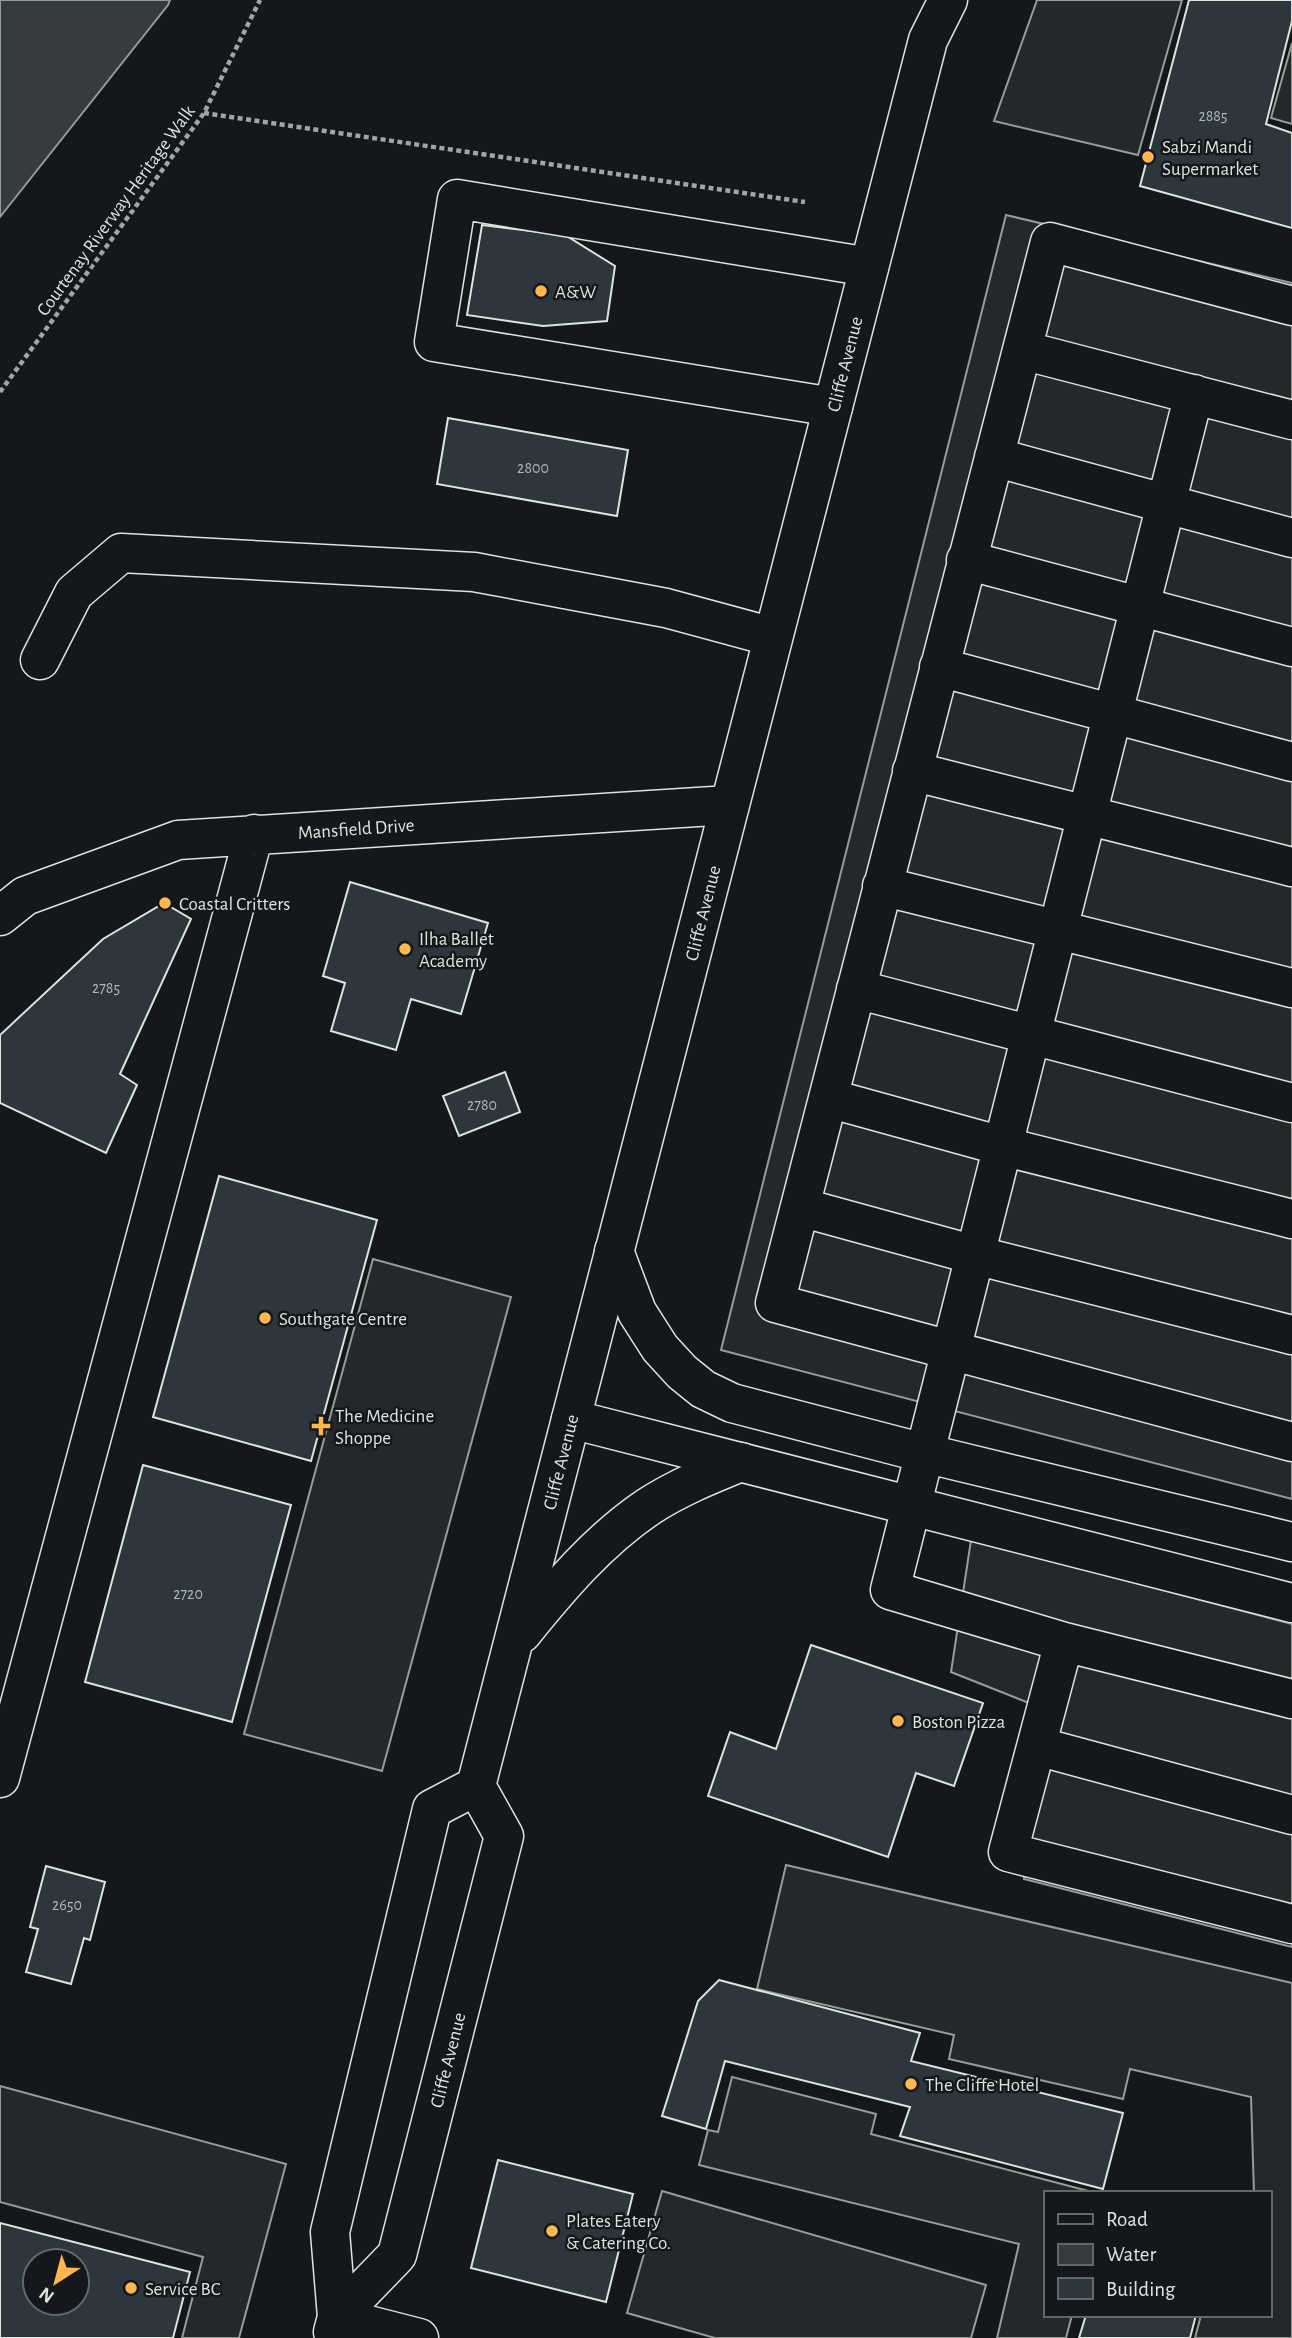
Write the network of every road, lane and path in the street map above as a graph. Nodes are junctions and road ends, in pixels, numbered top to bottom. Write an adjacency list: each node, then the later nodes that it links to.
1 (260, 0): 5 (path, Courtenay Riverway Heritage Walk)
2 (928, 0): 4 (main road, Cliffe Avenue)
3 (948, 0): 4 (main road, Cliffe Avenue)
4 (928, 40): 7 (main road, Cliffe Avenue)
5 (204, 113): 6 (path); 10 (path, Courtenay Riverway Heritage Walk)
6 (805, 202)
7 (869, 267): 12 (main road, Cliffe Avenue); 12 (main road)
8 (1292, 306): 9 (main road)
9 (1021, 350): 11 (main road); 14 (main road)
10 (0, 392)
11 (1194, 394): 13 (main road); 15 (main road)
12 (833, 407): 19 (main road, Cliffe Avenue)
13 (1292, 420)
14 (993, 457): 15 (main road); 17 (main road)
15 (1166, 504): 16 (main road); 18 (main road)
16 (1292, 538)
17 (966, 560): 18 (main road); 22 (main road)
18 (1140, 606): 20 (main road); 23 (main road)
19 (773, 637): 21 (main road); 26 (main road, Cliffe Avenue)
20 (1292, 647)
21 (40, 660)
22 (939, 667): 23 (main road); 25 (main road)
23 (1112, 714): 24 (main road); 27 (main road)
24 (1292, 762)
25 (912, 771): 27 (main road); 30 (main road)
26 (729, 805): 28 (main road, Mansfield Drive); 41 (main road, Cliffe Avenue)
27 (1086, 816): 29 (main road); 32 (main road)
28 (254, 834): 31 (main road, Mansfield Drive); 56 (main road)
29 (1292, 867)
30 (882, 886): 32 (main road); 34 (main road)
31 (0, 916)
32 (1058, 930): 33 (main road); 35 (main road)
33 (1292, 988)
34 (856, 989): 35 (main road); 36 (main road)
35 (1031, 1034): 37 (main road); 38 (main road)
36 (828, 1097): 38 (main road); 39 (main road)
37 (1292, 1103)
38 (1002, 1146): 40 (main road); 42 (main road)
39 (800, 1207): 42 (main road); 44 (main road)
40 (1292, 1219)
41 (614, 1251): 45 (main road, Cliffe Avenue); 47 (main road)
42 (975, 1255): 43 (main road); 44 (main road)
43 (1292, 1335)
44 (950, 1352): 46 (main road); 47 (main road)
45 (571, 1419): 48 (main road); 52 (main road, Cliffe Avenue)
46 (1292, 1442)
47 (924, 1453): 49 (main road); 50 (main road)
48 (741, 1462): 49 (main road); 52 (main road)
49 (911, 1506): 51 (main road); 53 (main road)
50 (1292, 1542)
51 (1292, 1602)
52 (514, 1642): 57 (main road, Cliffe Avenue)
53 (1064, 1642): 54 (main road); 55 (main road)
54 (1292, 1699)
55 (1037, 1746): 58 (main road); 59 (main road)
56 (0, 1777)
57 (476, 1786): 60 (main road); 60 (main road, Cliffe Avenue)
58 (1292, 1815)
59 (1292, 1924)
60 (334, 2328): 61 (main road)
61 (419, 2338)

